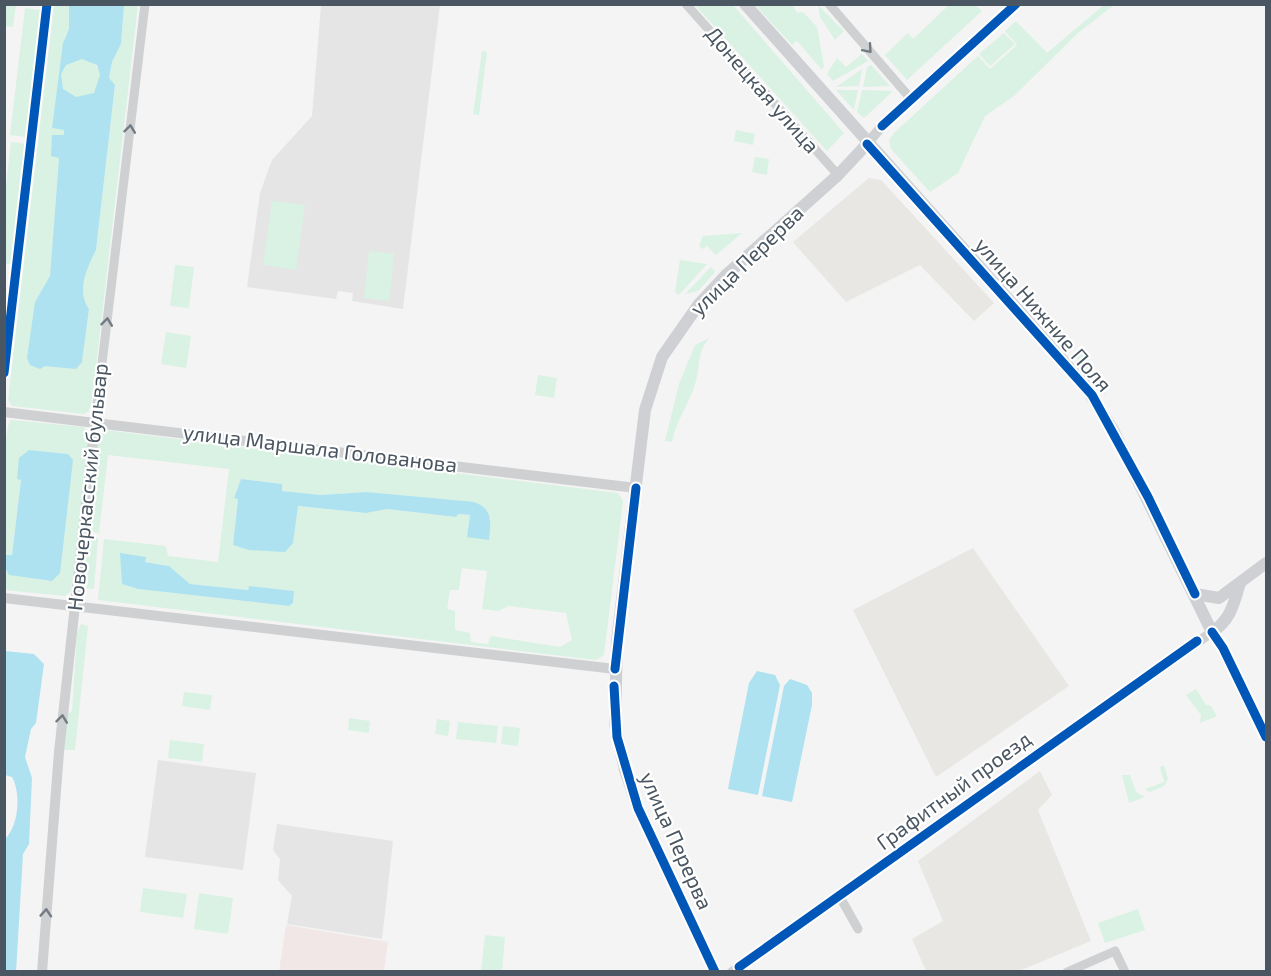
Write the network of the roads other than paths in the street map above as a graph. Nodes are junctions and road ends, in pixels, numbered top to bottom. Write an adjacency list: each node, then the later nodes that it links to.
1 (47, 4): 10 (street)
2 (145, 4): 12 (street, Новочеркасский бульвар, one-way to 2)
3 (686, 4): 9 (street, Донецкая улица)
4 (745, 4): 8 (main road, Донецкая улица)
5 (830, 4): 7 (street, one-way to 7)
6 (1016, 4): 7 (street, улица Перерва)
7 (911, 99): 8 (street, улица Перерва)
8 (867, 144): 9 (main road, улица Перерва); 16 (main road, улица Нижние Поля)
9 (838, 175): 13 (main road, улица Перерва)
10 (4, 374)
11 (4, 412): 12 (street, улица Маршала Голованова)
12 (95, 422): 13 (street, улица Маршала Голованова); 18 (street, Новочеркасский бульвар)
13 (636, 488): 20 (main road, улица Перерва)
14 (1266, 563): 15 (main road)
15 (1241, 580): 16 (main road); 19 (main road)
16 (1195, 594): 19 (main road, улица Нижние Поля)
17 (4, 598): 18 (street)
18 (75, 607): 20 (street); 24 (street, Новочеркасский бульвар, one-way to 18)
19 (1212, 632): 21 (main road, улица Нижние Поля); 22 (street, Графитный проезд)
20 (615, 669): 25 (main road, улица Перерва)
21 (1266, 737)
22 (840, 897): 23 (street); 26 (street, Графитный проезд)
23 (858, 929)
24 (42, 972)
25 (715, 972)
26 (732, 972)
27 (1067, 972): 28 (street)
28 (1125, 972)

